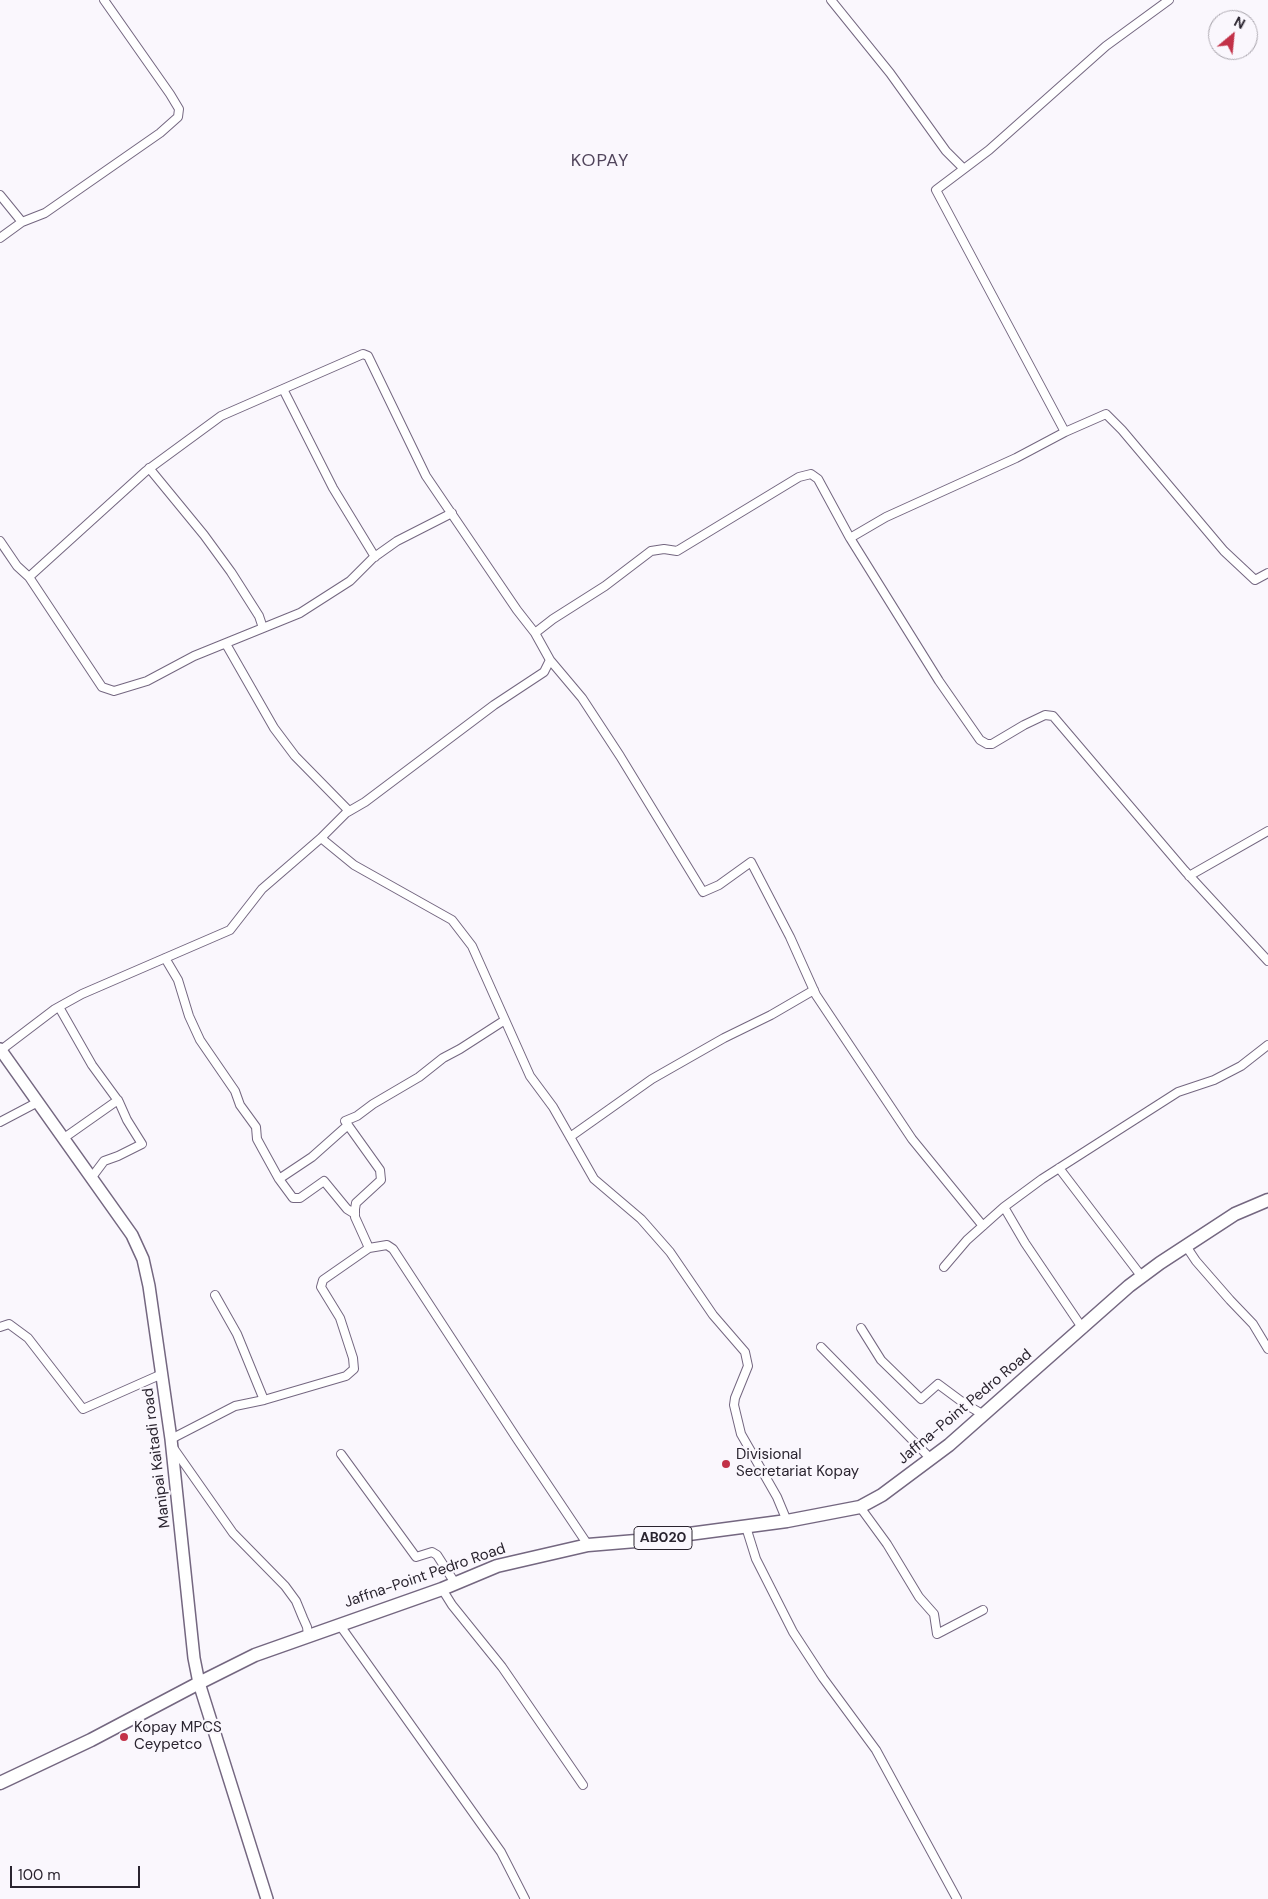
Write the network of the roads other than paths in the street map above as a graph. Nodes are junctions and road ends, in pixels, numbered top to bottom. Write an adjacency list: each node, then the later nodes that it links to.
1 (104, 0): 6 (street)
2 (831, 0): 4 (street)
3 (1169, 0): 4 (street)
4 (964, 170): 9 (street)
5 (0, 194): 6 (street)
6 (22, 222): 7 (street)
7 (0, 238)
8 (284, 389): 10 (street); 11 (street); 14 (street)
9 (1065, 432): 12 (street); 15 (street)
10 (149, 468): 16 (street); 17 (street)
11 (452, 513): 14 (street); 18 (street)
12 (850, 538): 18 (street); 24 (street)
13 (0, 540): 16 (street)
14 (375, 557): 17 (street)
15 (1268, 573)
16 (29, 577): 19 (street)
17 (263, 628): 19 (street)
18 (535, 634): 20 (street)
19 (226, 644): 21 (street)
20 (550, 660): 21 (street); 27 (street)
21 (348, 811): 23 (street)
22 (1268, 831): 24 (street)
23 (322, 838): 25 (street); 29 (street)
24 (1189, 876): 26 (street)
25 (165, 958): 28 (street); 40 (street)
26 (1268, 961)
27 (814, 990): 36 (street); 44 (street)
28 (59, 1007): 31 (street); 32 (street)
29 (505, 1020): 35 (street); 36 (street)
30 (1268, 1045): 38 (street)
31 (0, 1049): 33 (main road, Manipai Kaitadi road)
32 (118, 1100): 37 (street); 39 (street)
33 (38, 1102): 34 (street); 37 (main road, Manipai Kaitadi road)
34 (0, 1122)
35 (348, 1125): 40 (street); 43 (street)
36 (570, 1137): 62 (street)
37 (64, 1138): 39 (main road, Manipai Kaitadi road)
38 (1059, 1168): 42 (street); 48 (street)
39 (92, 1177): 55 (main road, Manipai Kaitadi road)
40 (279, 1179): 43 (street)
41 (1268, 1200): 45 (main road, Jaffna-Point Pedro Road / AB020)
42 (1004, 1207): 44 (street); 52 (street)
43 (355, 1214): 46 (street)
44 (983, 1226): 47 (street)
45 (1186, 1246): 48 (main road, Jaffna-Point Pedro Road / AB020); 54 (street)
46 (369, 1248): 56 (street); 64 (street)
47 (944, 1268)
48 (1142, 1276): 52 (main road, Jaffna-Point Pedro Road / AB020)
49 (215, 1295): 56 (street)
50 (0, 1327): 55 (street)
51 (861, 1328): 57 (street)
52 (1083, 1329): 57 (main road, Jaffna-Point Pedro Road / AB020)
53 (822, 1347): 60 (street)
54 (1268, 1349)
55 (162, 1374): 58 (main road, Manipai Kaitadi road)
56 (264, 1400): 58 (street)
57 (984, 1415): 60 (main road, Jaffna-Point Pedro Road / AB020)
58 (172, 1442): 69 (street); 70 (main road, Manipai Kaitadi road)
59 (340, 1454): 65 (street)
60 (930, 1459): 61 (main road, Jaffna-Point Pedro Road / AB020)
61 (860, 1506): 62 (main road, Jaffna-Point Pedro Road / AB020); 67 (street)
62 (787, 1521): 63 (main road, Jaffna-Point Pedro Road / AB020)
63 (746, 1527): 64 (main road, Jaffna-Point Pedro Road / AB020); 75 (street)
64 (588, 1545): 65 (main road, Jaffna-Point Pedro Road / AB020)
65 (455, 1583): 66 (main road, Jaffna-Point Pedro Road / AB020)
66 (442, 1589): 68 (main road, Jaffna-Point Pedro Road / AB020); 72 (street)
67 (983, 1610)
68 (339, 1624): 69 (main road, Jaffna-Point Pedro Road / AB020); 74 (street)
69 (308, 1635): 70 (main road, Jaffna-Point Pedro Road / AB020)
70 (199, 1682): 71 (main road, Jaffna-Point Pedro Road / AB020); 73 (main road, Manipai Kaitadi road)
71 (0, 1783)
72 (582, 1785)
73 (267, 1899)
74 (525, 1899)
75 (957, 1899)

